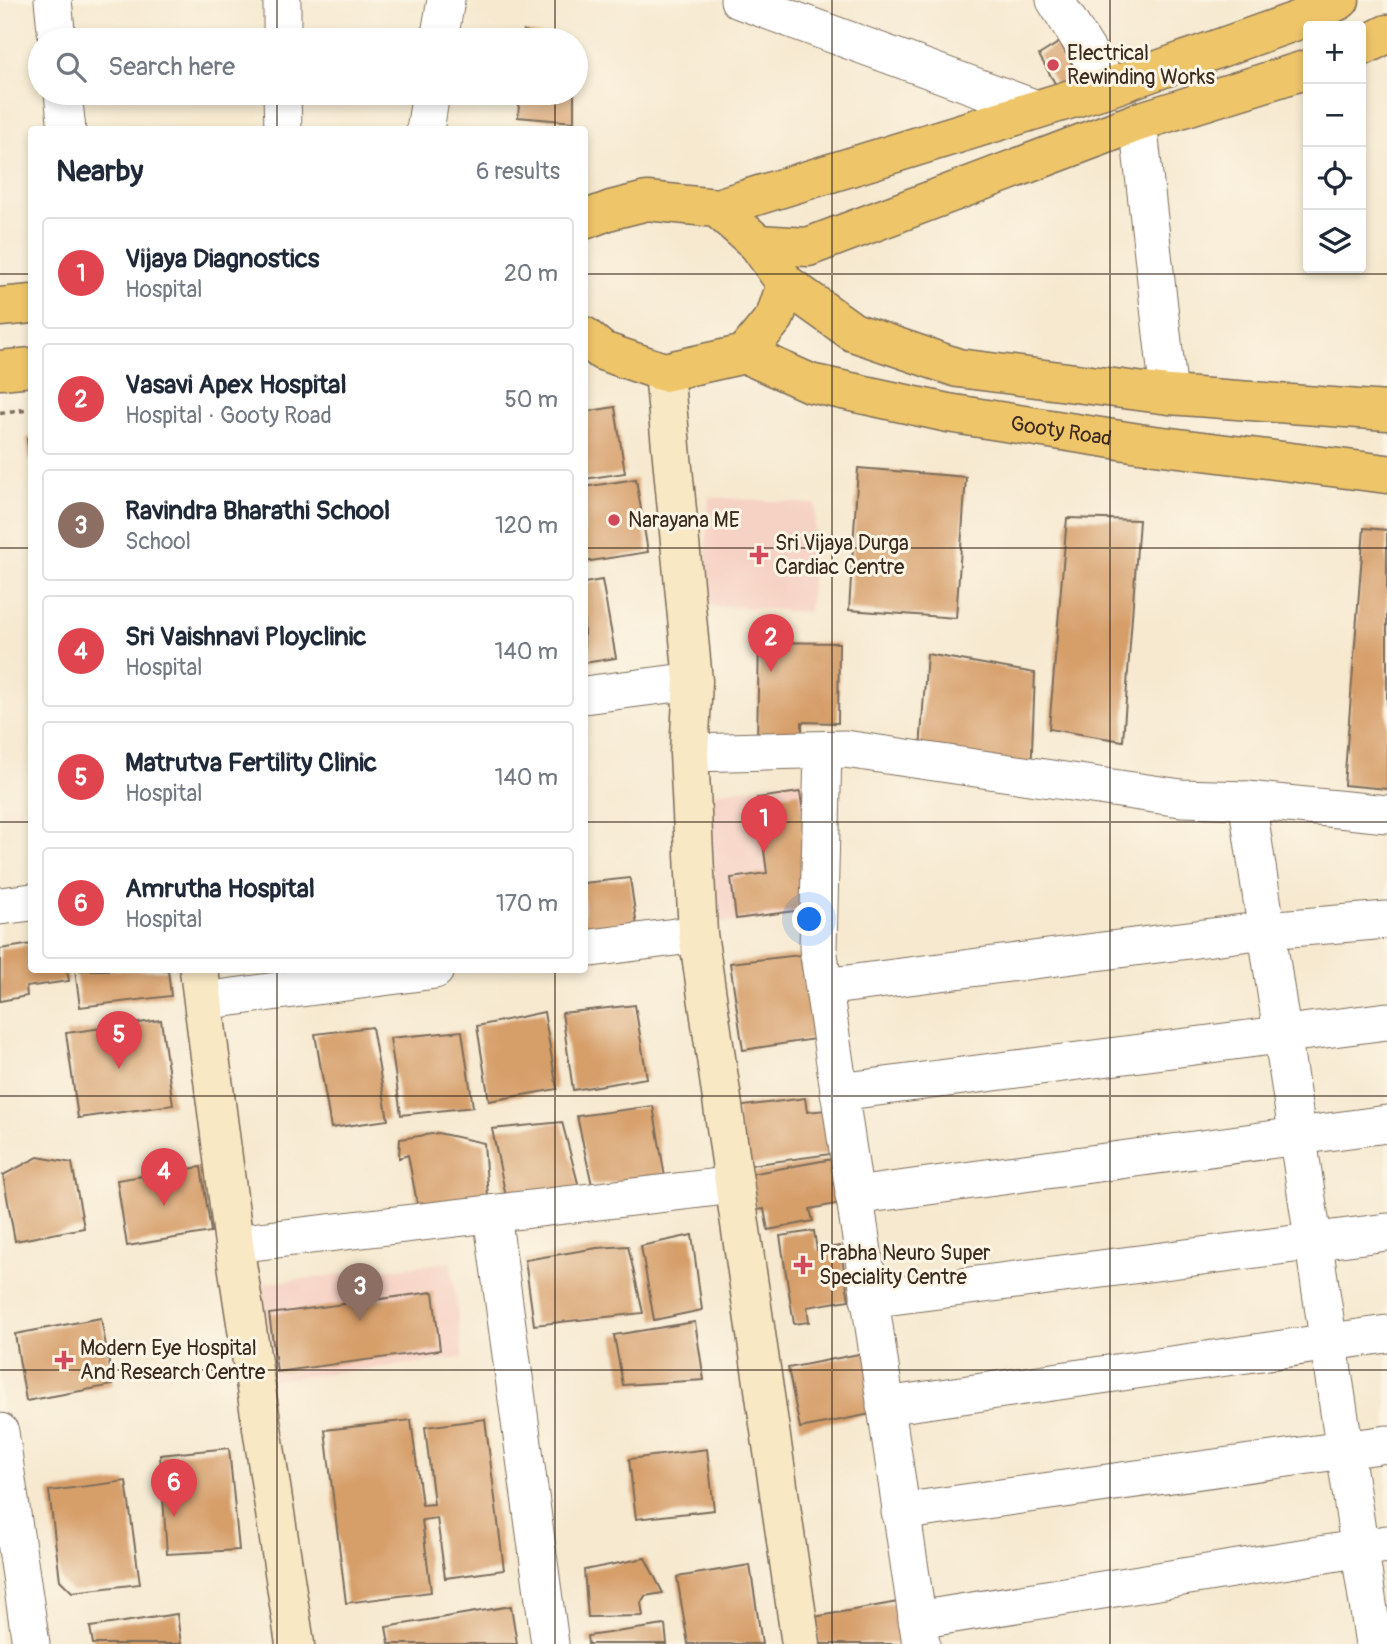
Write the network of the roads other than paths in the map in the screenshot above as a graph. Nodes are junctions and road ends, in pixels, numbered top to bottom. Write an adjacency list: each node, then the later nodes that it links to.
1 (53, 0): 7 (street)
2 (282, 0): 8 (street)
3 (446, 0): 9 (street)
4 (739, 0): 17 (street)
5 (1055, 0): 13 (street)
6 (1340, 0): 13 (main road)
7 (56, 28)
8 (282, 28)
9 (441, 28)
10 (1387, 34): 11 (main road)
11 (1366, 44)
12 (1303, 71): 18 (main road)
13 (1110, 87): 17 (main road)
14 (64, 105): 19 (street)
15 (282, 105): 20 (street)
16 (429, 105): 21 (street)
17 (1037, 109): 22 (main road)
18 (1138, 122): 24 (main road); 33 (street)
19 (67, 126)
20 (282, 126)
21 (426, 126)
22 (717, 208): 23 (main road); 24 (main road)
23 (588, 219)
24 (758, 244): 25 (main road)
25 (786, 284): 29 (main road); 33 (main road)
26 (28, 304): 27 (main road)
27 (0, 307)
28 (590, 345): 32 (main road)
29 (745, 354): 32 (main road); 35 (main road, Gooty Road)
30 (28, 367): 31 (main road)
31 (0, 370)
32 (664, 372): 36 (street)
33 (1169, 395): 34 (main road)
34 (1387, 411)
35 (1387, 474)
36 (693, 681): 37 (street); 39 (street)
37 (588, 694)
38 (823, 750): 39 (street); 40 (street); 50 (street)
39 (689, 753): 46 (street)
40 (1247, 800): 41 (street); 45 (street)
41 (1387, 814)
42 (28, 902): 43 (street)
43 (0, 906)
44 (1387, 920): 45 (street)
45 (1266, 930): 50 (street); 52 (street)
46 (698, 933): 47 (street); 56 (street)
47 (588, 948)
48 (388, 973): 49 (street)
49 (201, 985): 61 (street)
50 (824, 987): 53 (street)
51 (1387, 1021): 52 (street)
52 (1282, 1033): 53 (street); 55 (street)
53 (839, 1092): 57 (street)
54 (1387, 1124): 55 (street)
55 (1297, 1136): 57 (street); 60 (street)
56 (735, 1185): 58 (street); 75 (street)
57 (855, 1196): 62 (street)
58 (492, 1214): 61 (street); 74 (street)
59 (1387, 1232): 60 (street)
60 (1313, 1242): 62 (street); 64 (street)
61 (234, 1244): 73 (street)
62 (869, 1299): 65 (street)
63 (1387, 1334): 64 (street)
64 (1328, 1342): 65 (street); 68 (street)
65 (885, 1406): 69 (street)
66 (0, 1433): 72 (street)
67 (1387, 1444): 68 (street)
68 (1343, 1450): 69 (street); 70 (street)
69 (900, 1512): 71 (street)
70 (1373, 1546): 71 (street); 76 (street)
71 (919, 1632)
72 (31, 1644)
73 (295, 1644)
74 (550, 1644)
75 (802, 1644)
76 (1374, 1644)

